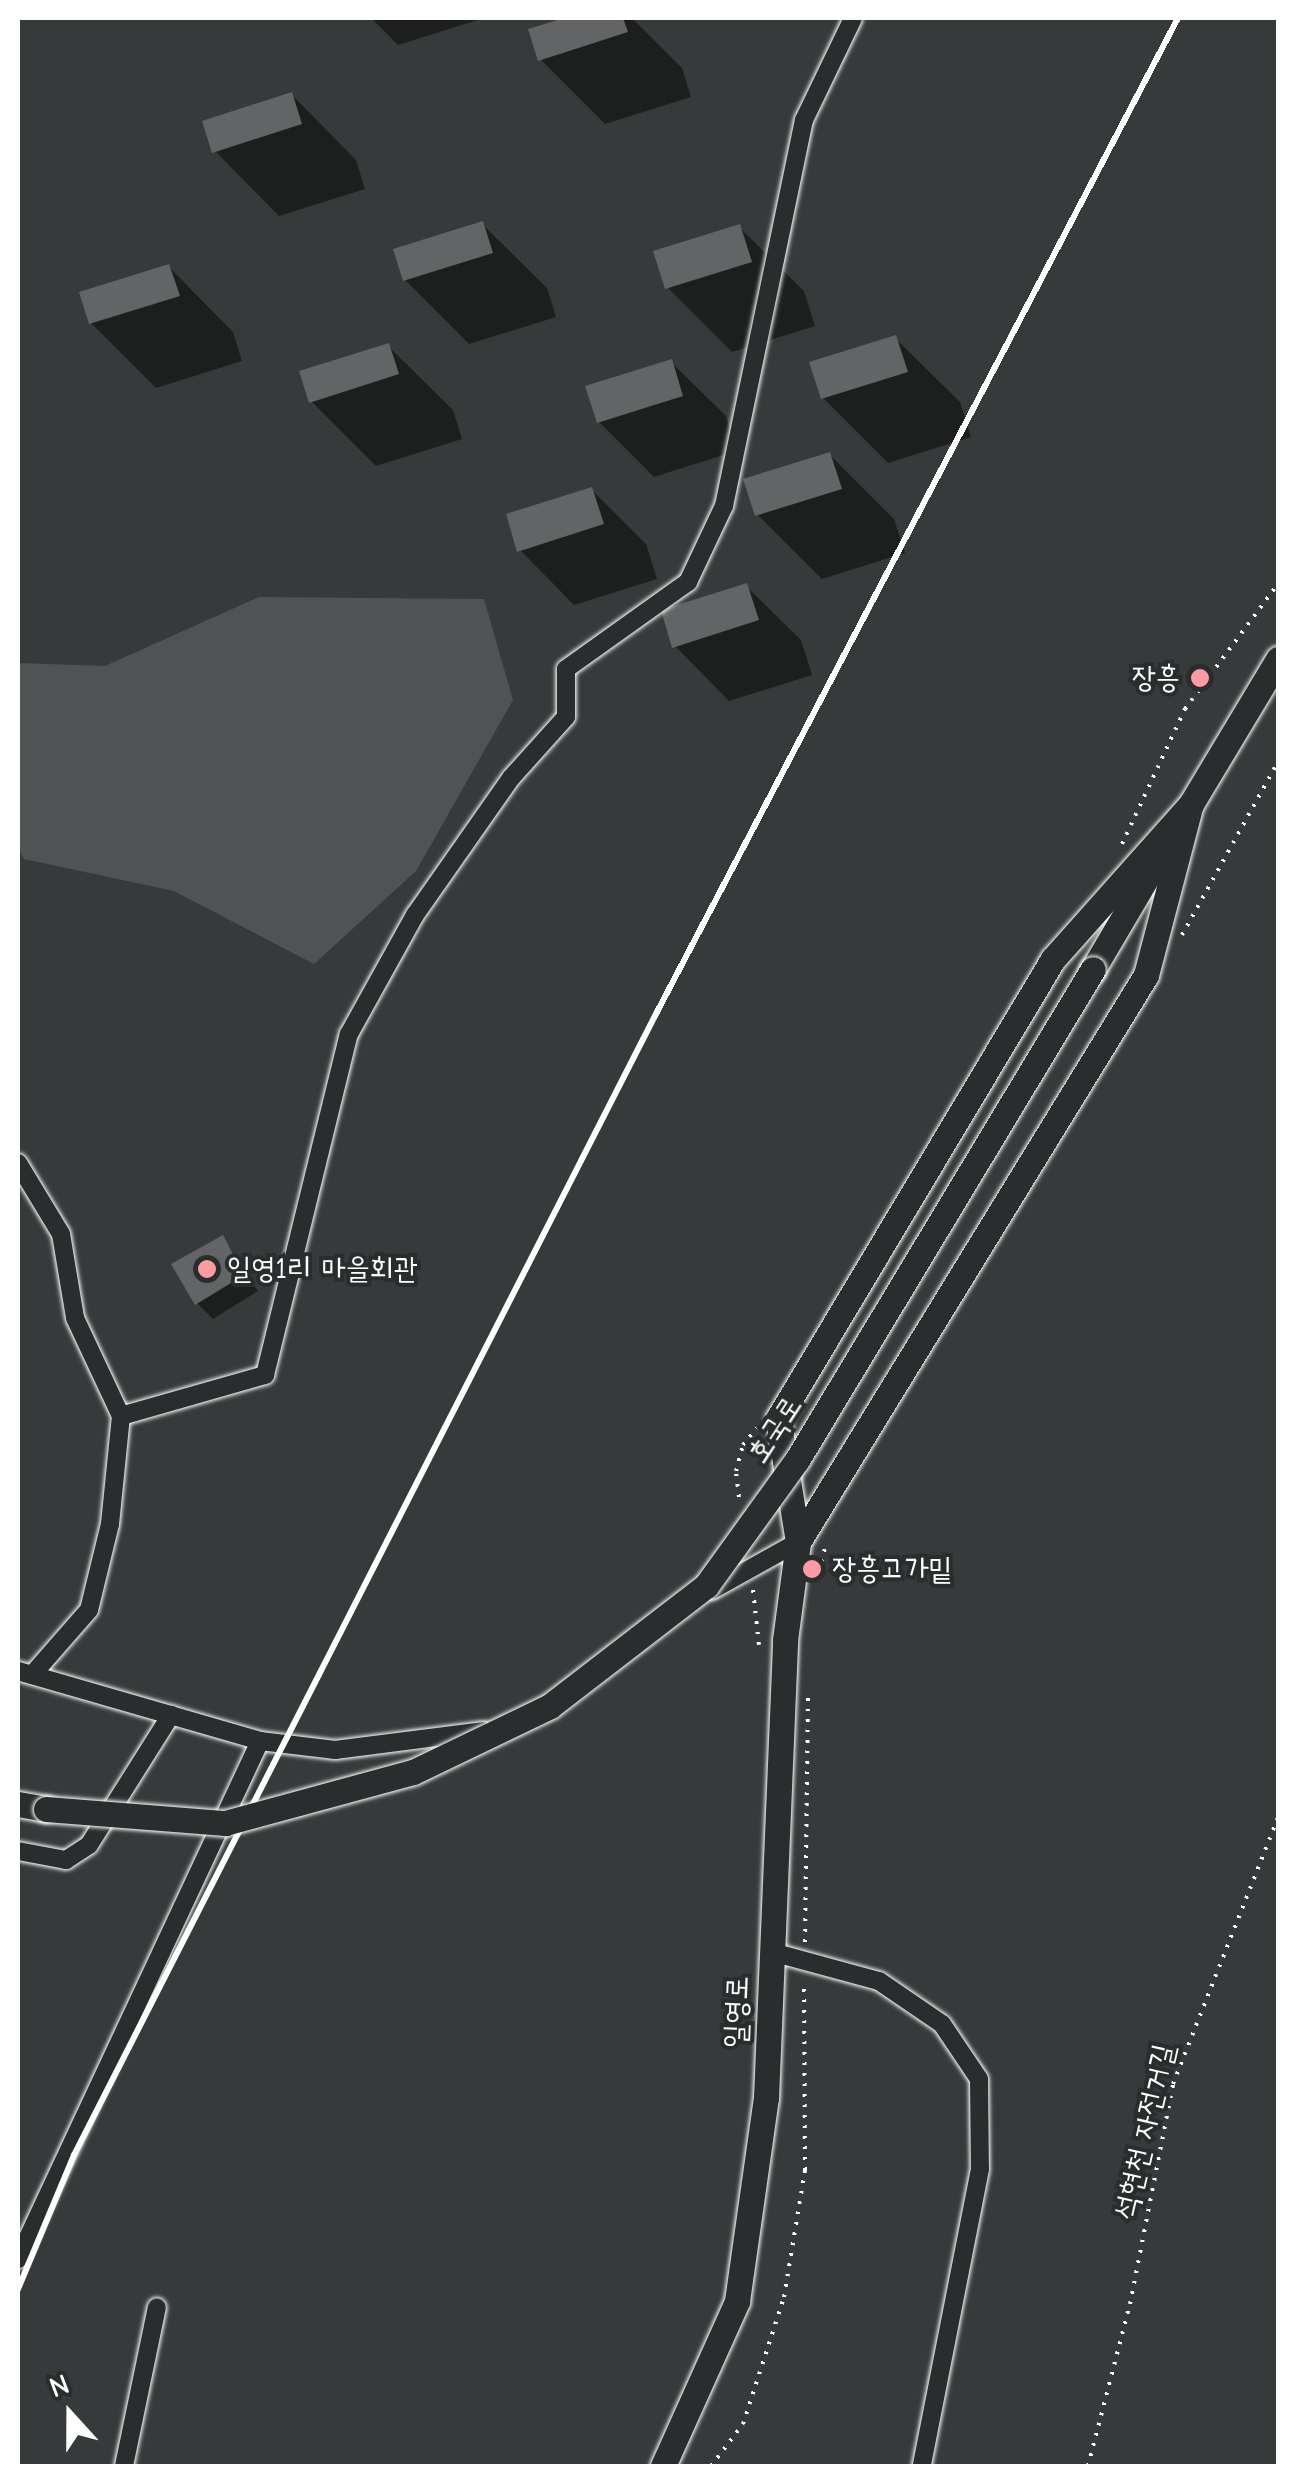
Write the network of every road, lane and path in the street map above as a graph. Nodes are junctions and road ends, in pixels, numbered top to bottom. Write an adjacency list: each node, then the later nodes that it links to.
1 (853, 18): 10 (street)
2 (1278, 584): 6 (path)
3 (1278, 659): 5 (main road, 호국로)
4 (1278, 762): 7 (path)
5 (1191, 804): 13 (main road); 13 (main road); 21 (main road, 호국로, bridge)
6 (1118, 850)
7 (1176, 946)
8 (18, 1162): 10 (street)
9 (768, 1414): 11 (path)
10 (120, 1416): 17 (street)
11 (741, 1509)
12 (828, 1535): 15 (path)
13 (798, 1542): 14 (street); 24 (main road, 일영로)
14 (749, 1566): 16 (path); 20 (street)
15 (815, 1590)
16 (759, 1656)
17 (25, 1673): 19 (street)
18 (808, 1684): 25 (path)
19 (171, 1715): 20 (street); 23 (street)
20 (260, 1741): 26 (street)
21 (18, 1804)
22 (1278, 1818): 32 (path, 석현천 자전거길)
23 (18, 1851)
24 (772, 1952): 25 (street); 29 (main road, 일영로)
25 (805, 1960): 30 (path); 31 (street)
26 (18, 2259)
27 (157, 2307): 28 (street)
28 (124, 2466)
29 (663, 2466)
30 (710, 2466)
31 (922, 2466)
32 (1088, 2466)

